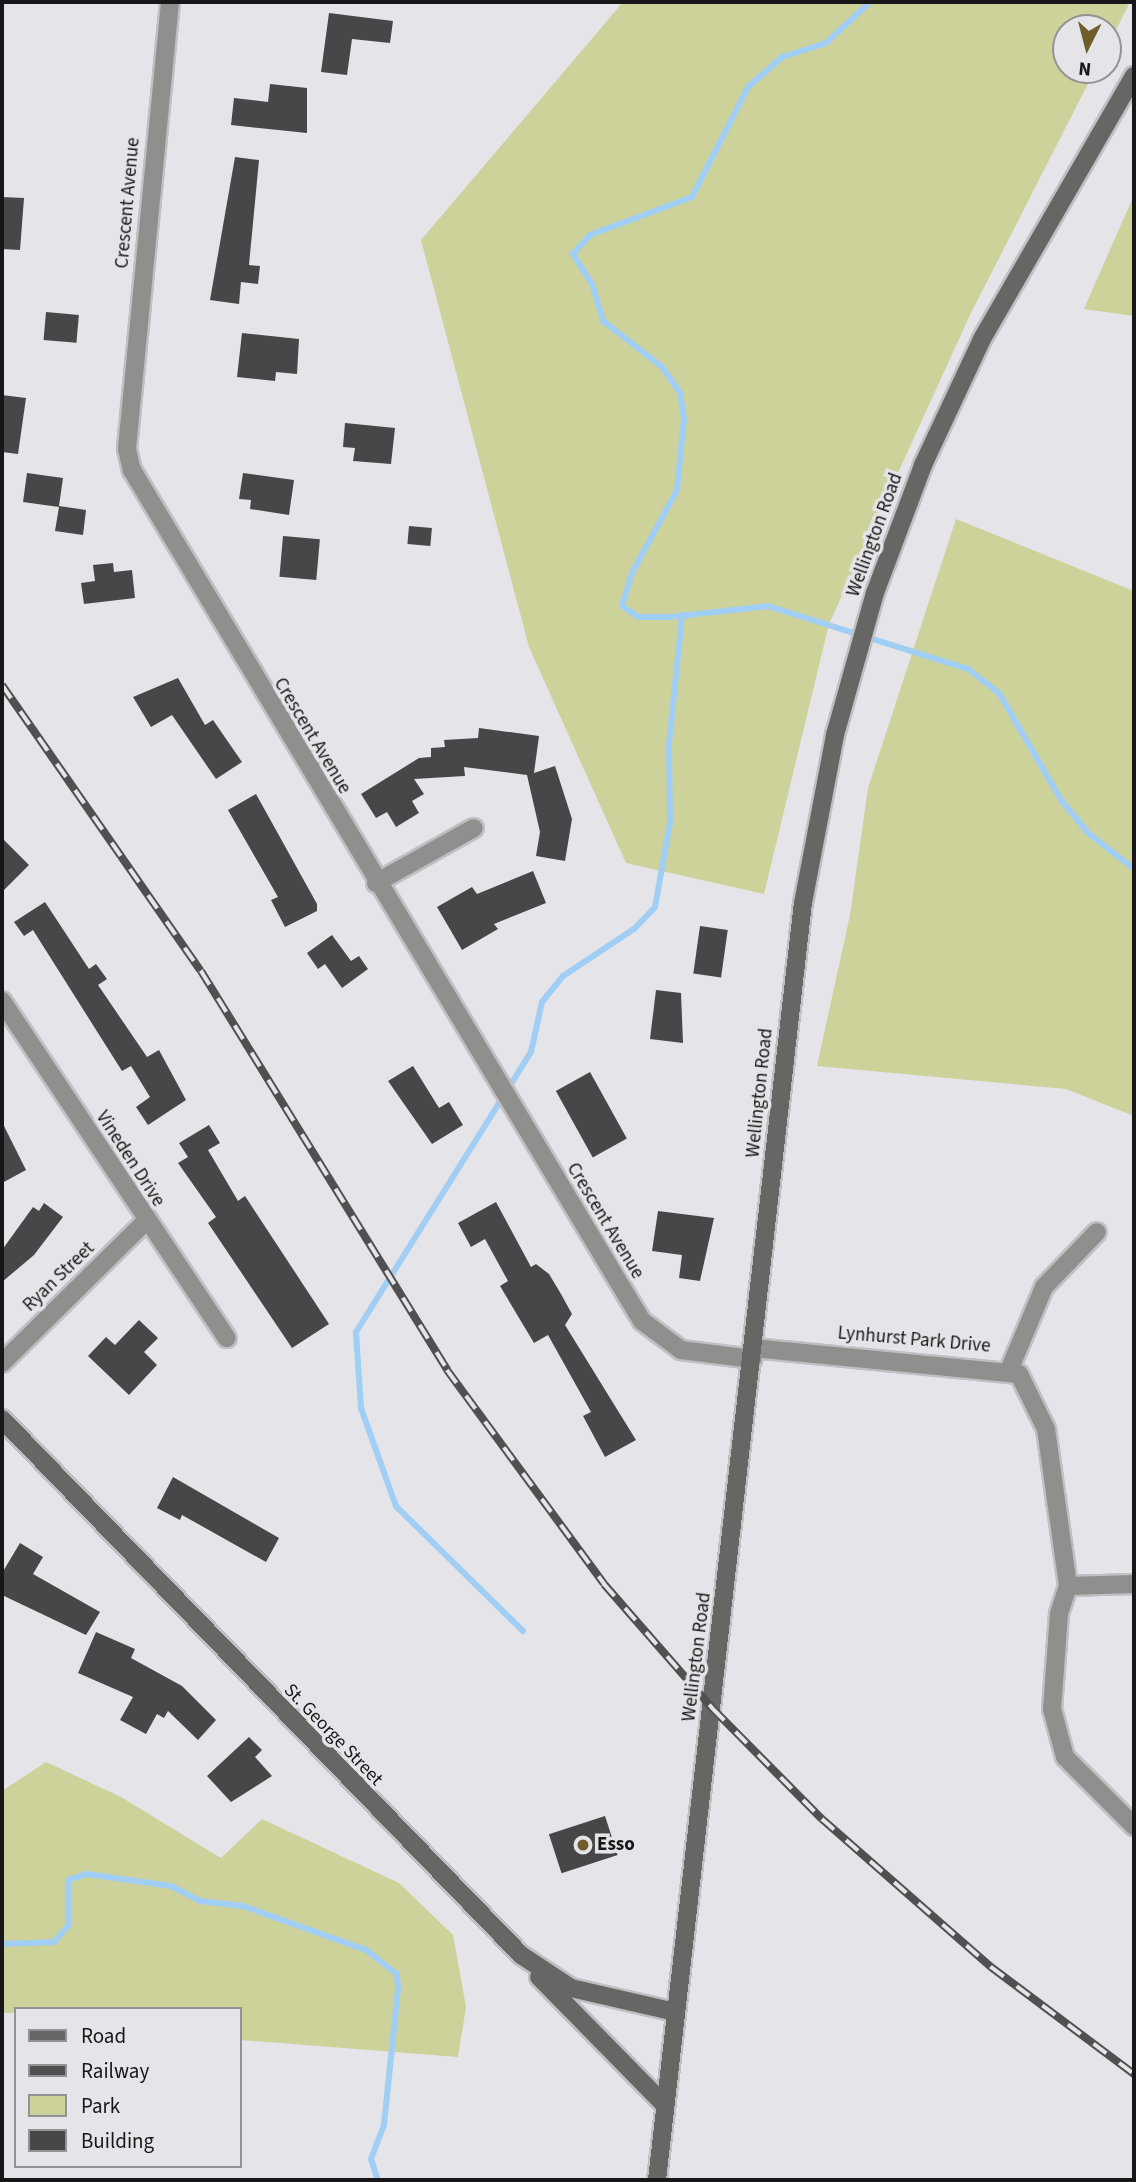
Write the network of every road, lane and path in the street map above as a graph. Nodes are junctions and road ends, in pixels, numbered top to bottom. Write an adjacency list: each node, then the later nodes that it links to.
1 (170, 2): 4 (street, Crescent Avenue)
2 (1134, 76): 9 (main road, Wellington Road)
3 (474, 828): 4 (street)
4 (376, 883): 9 (street, Crescent Avenue)
5 (2, 1001): 6 (street, Vineden Drive)
6 (146, 1221): 8 (street, Vineden Drive); 10 (street, Ryan Street)
7 (1097, 1232): 11 (street)
8 (227, 1338)
9 (752, 1354): 11 (street, Lynhurst Park Drive); 17 (main road, Wellington Road)
10 (2, 1363)
11 (1010, 1368): 14 (street, Lynhurst Park Drive)
12 (2, 1419): 16 (main road, St. George Street)
13 (1134, 1584): 14 (street)
14 (1068, 1586): 15 (street, Lynhurst Park Drive)
15 (1134, 1826)
16 (470, 1908): 17 (main road, St. George Street); 18 (main road)
17 (676, 2012): 18 (main road, Wellington Road)
18 (664, 2104): 19 (main road, Wellington Road)
19 (657, 2180)

